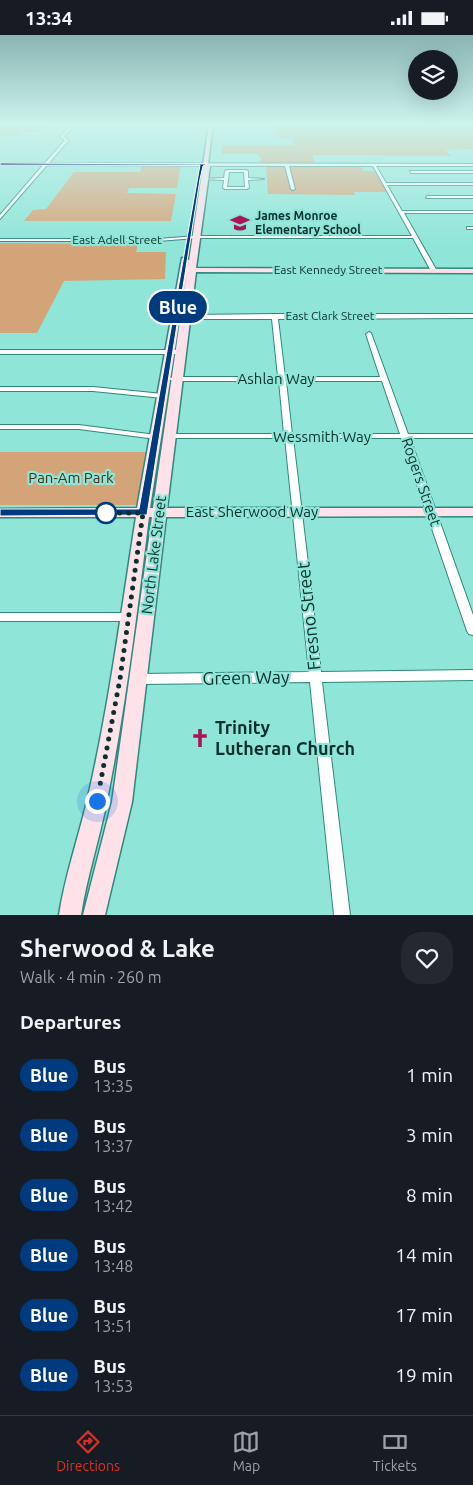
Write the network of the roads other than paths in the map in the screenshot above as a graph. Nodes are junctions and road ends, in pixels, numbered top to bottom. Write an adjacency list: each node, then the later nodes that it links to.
1 (47, 165): 23 (street)
2 (203, 165): 8 (street, North Lake Street)
3 (287, 165): 15 (street)
4 (374, 165): 12 (street)
5 (411, 172): 6 (street)
6 (448, 172): 7 (street); 13 (street)
7 (473, 172)
8 (201, 179): 9 (street); 25 (street, North Lake Street)
9 (226, 179): 10 (street); 10 (street)
10 (246, 179): 11 (street)
11 (262, 179)
12 (385, 184): 13 (street); 21 (street)
13 (459, 184): 14 (street)
14 (473, 184)
15 (293, 189)
16 (427, 197): 17 (street)
17 (459, 197): 18 (street); 19 (street)
18 (473, 197)
19 (463, 202)
20 (468, 207): 22 (street)
21 (400, 212): 22 (street); 24 (street)
22 (472, 212)
23 (0, 218)
24 (415, 237): 25 (street, East Adell Street); 28 (street)
25 (193, 238): 26 (street, East Adell Street); 27 (street, North Lake Street)
26 (0, 240)
27 (187, 270): 28 (street, East Kennedy Street); 31 (street, North Lake Street); 35 (street, North Lake Street)
28 (434, 271): 29 (street, East Kennedy Street)
29 (473, 271)
30 (473, 316): 32 (street, East Clark Street)
31 (186, 317): 32 (street, East Clark Street); 36 (street, North Lake Street)
32 (275, 317): 39 (street, Fresno Street)
33 (370, 334): 40 (street, Rogers Street)
34 (0, 352): 35 (street)
35 (169, 352): 36 (street); 37 (street, North Lake Street)
36 (180, 352): 38 (street, North Lake Street)
37 (166, 379): 38 (street, Ashlan Way); 42 (street, North Lake Street)
38 (178, 379): 39 (street, Ashlan Way); 44 (street, North Lake Street)
39 (282, 379): 40 (street, Ashlan Way); 48 (street, Fresno Street)
40 (385, 379): 45 (street, Rogers Street)
41 (0, 389): 42 (street)
42 (163, 396): 47 (street, North Lake Street)
43 (0, 427): 47 (street)
44 (170, 436): 48 (street, Wessmith Way); 53 (street, North Lake Street)
45 (405, 436): 46 (street, Wessmith Way); 48 (street, Wessmith Way); 50 (street, Rogers Street)
46 (473, 436)
47 (156, 437): 53 (street, North Lake Street)
48 (289, 437): 49 (street, Fresno Street)
49 (297, 512): 50 (street, East Sherwood Way); 53 (street, East Sherwood Way); 58 (street, Fresno Street)
50 (432, 512): 51 (street, East Sherwood Way); 56 (street, Rogers Street)
51 (473, 512)
52 (0, 513): 53 (street, East Sherwood Way)
53 (151, 513): 55 (street, North Lake Street); 59 (street, North Lake Street)
54 (0, 617): 55 (street)
55 (128, 617): 60 (street, North Lake Street)
56 (473, 631)
57 (473, 675): 58 (street, Green Way)
58 (315, 677): 59 (street, Green Way); 62 (street, Fresno Street)
59 (139, 679): 61 (street, North Lake Street)
60 (70, 915)
61 (94, 915)
62 (342, 915)

